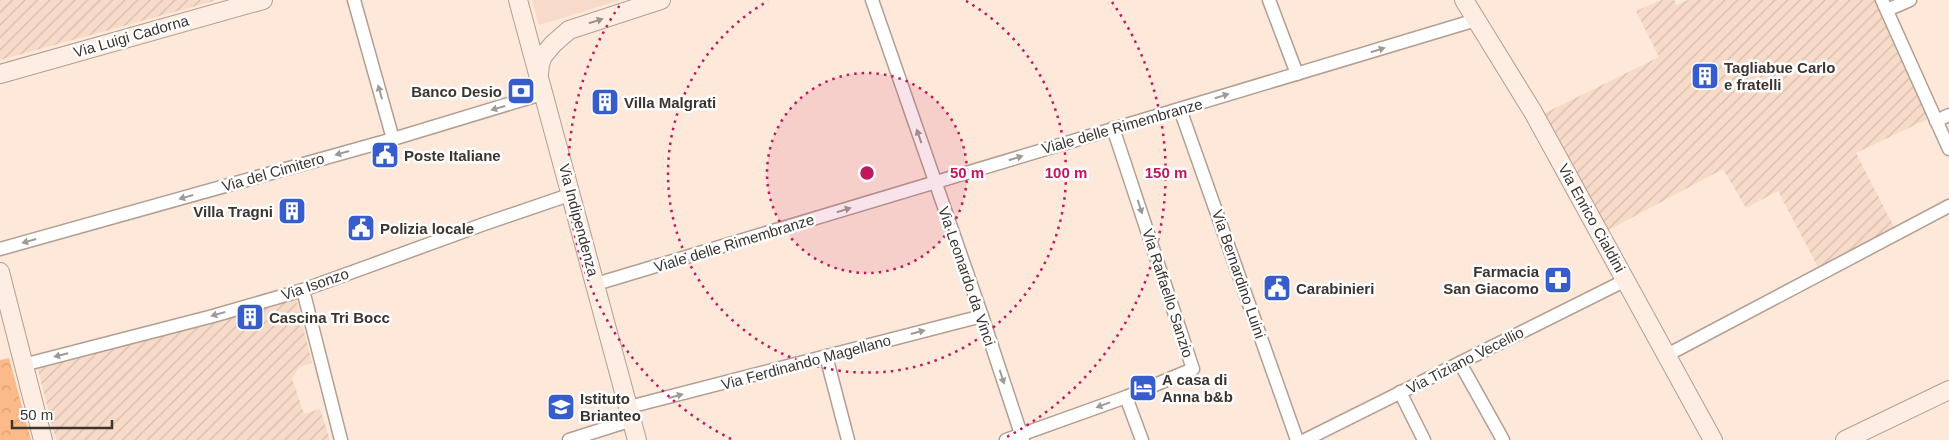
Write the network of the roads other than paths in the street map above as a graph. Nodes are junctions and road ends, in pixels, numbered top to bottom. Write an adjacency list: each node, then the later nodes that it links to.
1 (263, 0): 9 (street, Via Luigi Cadorna)
2 (354, 0): 22 (street, one-way to 2)
3 (518, 0): 12 (street, Via Indipendenza)
4 (662, 0): 13 (street, one-way to 4)
5 (872, 0): 24 (street, Via Leonardo da Vinci, one-way to 5)
6 (1269, 0): 16 (street)
7 (1464, 0): 11 (street, Via Enrico Cialdini)
8 (1910, 0): 10 (street)
9 (234, 4): 14 (street, Via Luigi Cadorna)
10 (1885, 5): 20 (street)
11 (1476, 20): 16 (street, Viale delle Rimembranze, one-way to 11); 29 (street, Via Enrico Cialdini)
12 (525, 24): 13 (street); 15 (street, Via Indipendenza)
13 (569, 30): 15 (street)
14 (0, 74)
15 (539, 74): 17 (street, Via Indipendenza)
16 (1297, 74): 18 (street, Viale delle Rimembranze, one-way to 16)
17 (545, 93): 22 (street, Via del Cimitero, one-way to 22); 25 (street, Via Indipendenza)
18 (1180, 109): 21 (street, Viale delle Rimembranze); 49 (street, Via Bernardino Luini)
19 (1949, 115): 20 (street)
20 (1936, 121): 23 (street)
21 (1113, 128): 24 (street, Viale delle Rimembranze, one-way to 21); 39 (street, Via Raffaello Sanzio, one-way to 39)
22 (394, 139): 27 (street, Via del Cimitero, one-way to 27)
23 (1949, 149)
24 (934, 183): 30 (street, Viale delle Rimembranze, one-way to 24); 32 (street, Via Leonardo da Vinci)
25 (572, 194): 30 (street, Via Indipendenza); 31 (street, Via Isonzo)
26 (1949, 206): 33 (street)
27 (0, 249)
28 (0, 272): 36 (street)
29 (1626, 280): 33 (street, Via Enrico Cialdini); 35 (street, Via Tiziano Vecellio)
30 (596, 284): 40 (street, Via Indipendenza)
31 (303, 290): 36 (street, Via Isonzo, one-way to 36); 43 (street)
32 (982, 316): 34 (street, Via Ferdinando Magellano, one-way to 32); 41 (street, Via Leonardo da Vinci, one-way to 41)
33 (1667, 355): 53 (street, Via Enrico Cialdini)
34 (826, 356): 40 (street, Via Ferdinando Magellano, one-way to 34); 46 (street)
35 (1460, 363): 38 (street, Via Tiziano Vecellio); 52 (street)
36 (23, 364): 42 (street)
37 (1949, 390): 54 (street)
38 (1400, 392): 50 (street, Via Tiziano Vecellio); 51 (street)
39 (1126, 397): 41 (street, Via Raffaello Sanzio, one-way to 41); 48 (street)
40 (631, 414): 44 (street, Via Ferdinando Magellano); 45 (street, Via Indipendenza)
41 (1022, 438): 47 (street, Via Raffaello Sanzio)
42 (43, 440)
43 (341, 440)
44 (569, 440)
45 (637, 440)
46 (848, 440)
47 (1006, 440)
48 (1142, 440)
49 (1297, 440)
50 (1305, 440)
51 (1424, 440)
52 (1503, 440)
53 (1713, 440)
54 (1845, 440)

